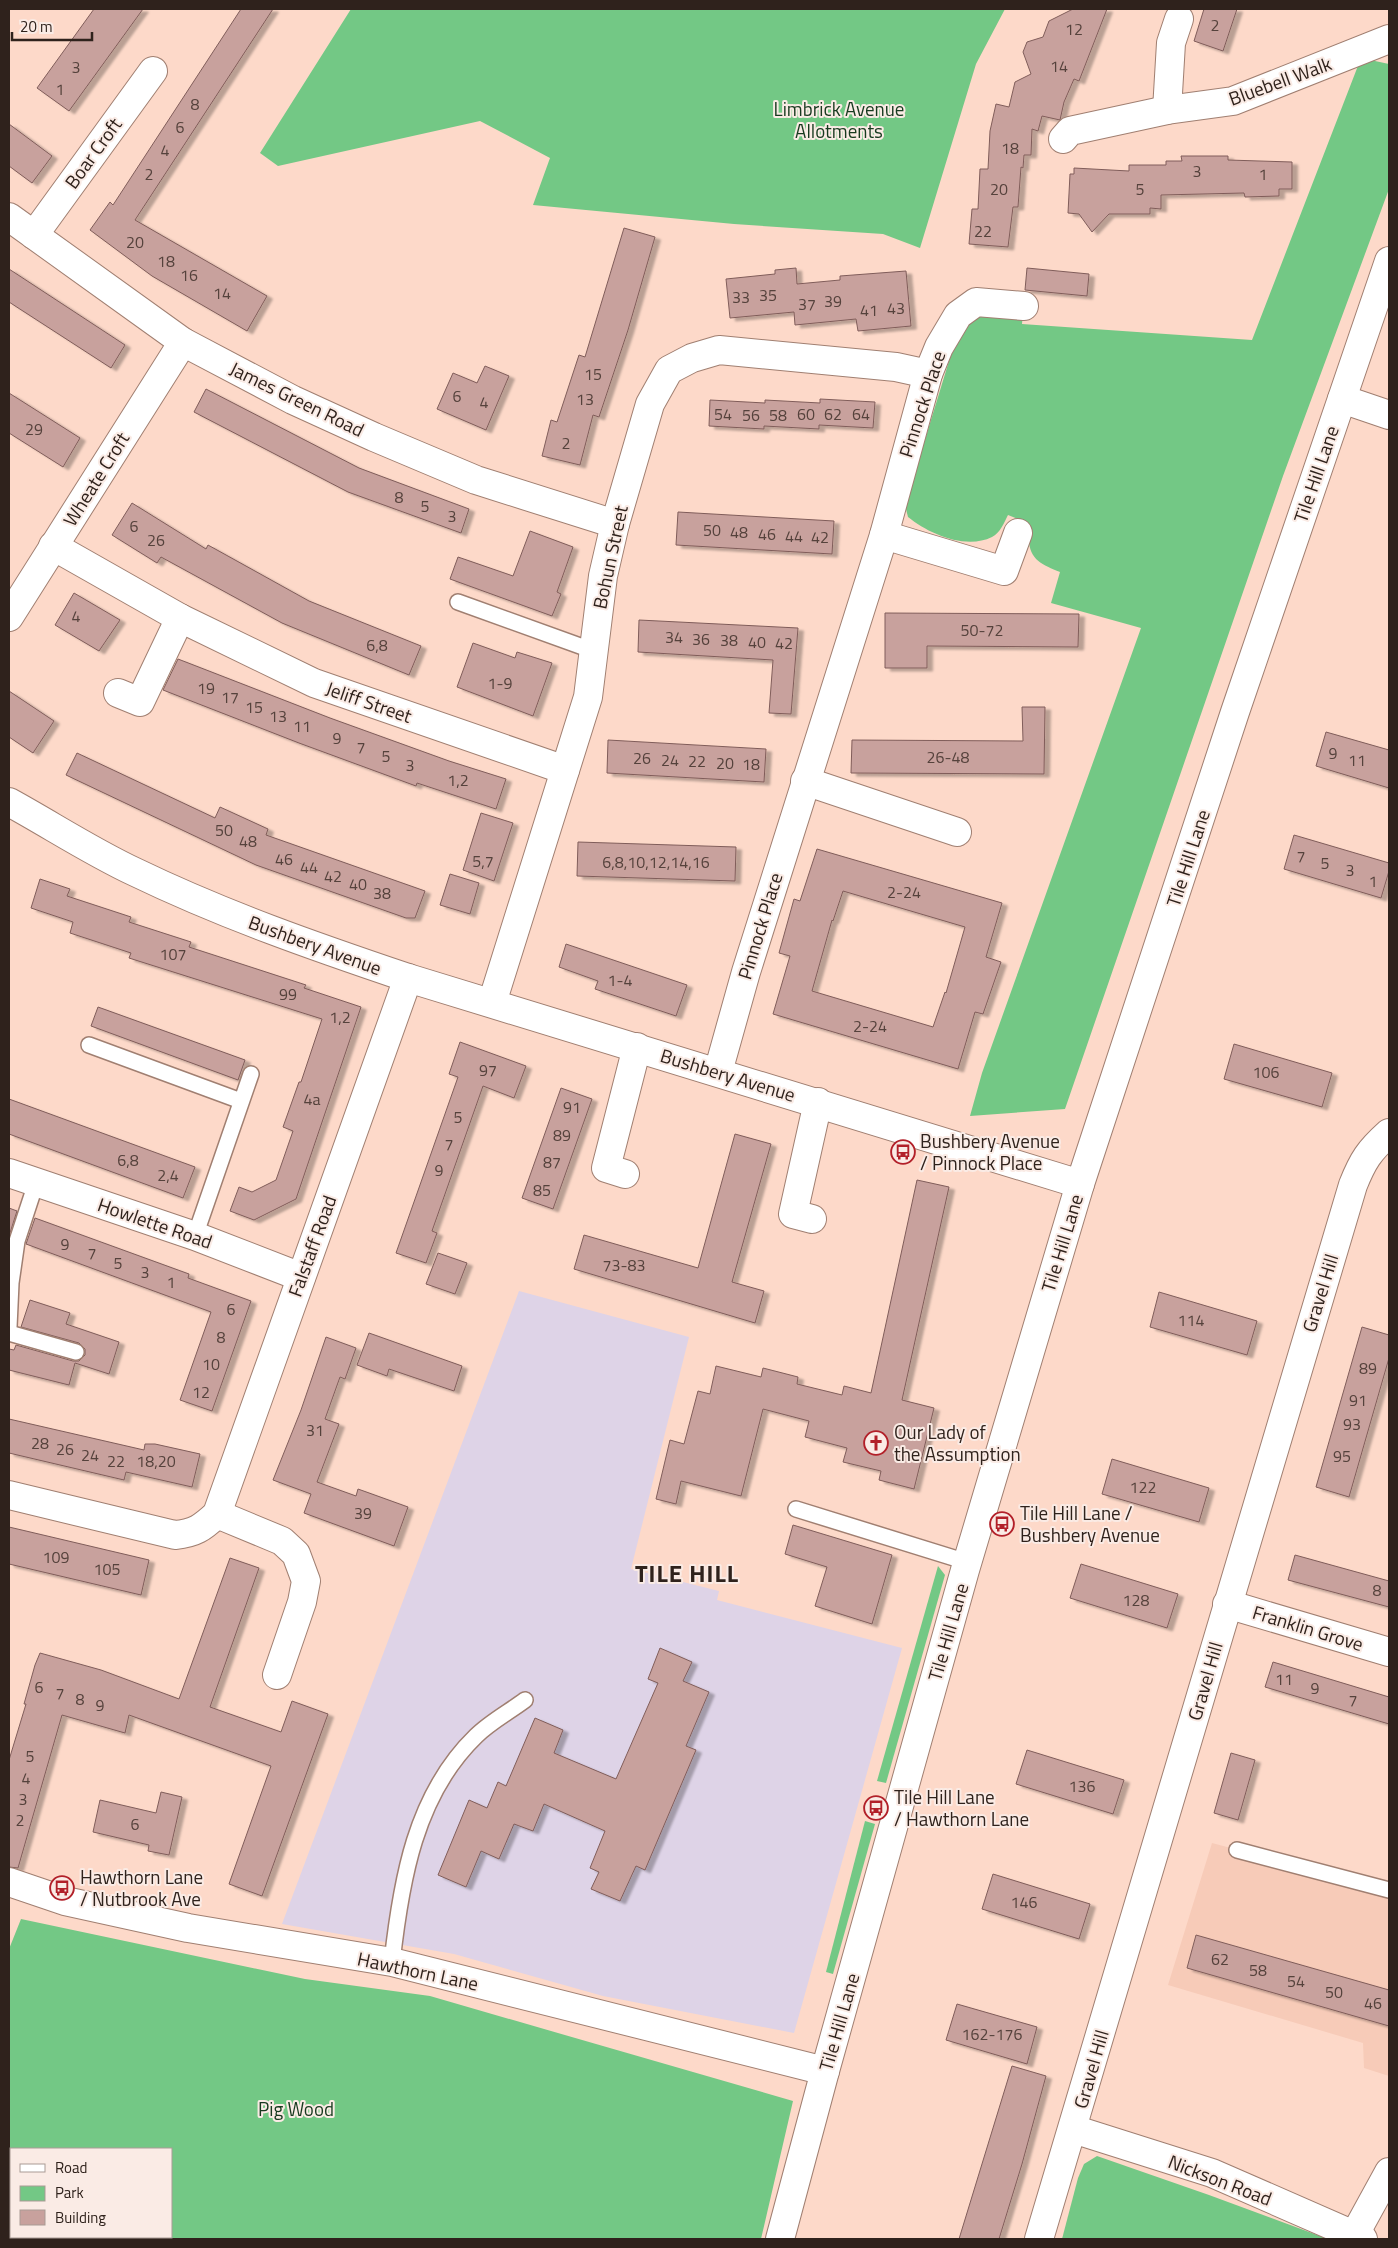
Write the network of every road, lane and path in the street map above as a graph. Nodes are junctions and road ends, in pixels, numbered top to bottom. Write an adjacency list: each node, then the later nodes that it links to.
1 (1179, 19): 4 (street)
2 (1389, 39): 4 (street, Bluebell Walk)
3 (153, 71): 7 (street, Boar Croft)
4 (1167, 110): 5 (street, Bluebell Walk)
5 (1063, 139)
6 (9, 217): 7 (street, James Green Road)
7 (34, 235): 10 (street, James Green Road)
8 (1389, 261): 12 (street, Tile Hill Lane)
9 (1024, 306): 11 (street, Pinnock Place)
10 (183, 342): 14 (street, James Green Road); 17 (street, Wheate Croft)
11 (928, 374): 14 (street, Bohun Street); 16 (street, Pinnock Place)
12 (1342, 399): 13 (street); 39 (street, Tile Hill Lane)
13 (1389, 415)
14 (615, 524): 21 (street, Bohun Street)
15 (1018, 533): 16 (street)
16 (884, 535): 24 (street, Pinnock Place)
17 (53, 546): 19 (street, Wheate Croft); 20 (street, Jeliff Street)
18 (458, 602): 21 (lane)
19 (9, 617)
20 (180, 618): 22 (street); 23 (street, Jeliff Street)
21 (594, 651): 23 (street, Bohun Street)
22 (118, 693)
23 (565, 770): 28 (street, Bohun Street)
24 (805, 781): 26 (street); 31 (street, Pinnock Place)
25 (9, 802): 27 (street, Bushbery Avenue)
26 (956, 832)
27 (408, 978): 28 (street, Bushbery Avenue); 42 (street, Falstaff Road)
28 (492, 1003): 30 (street, Bushbery Avenue)
29 (89, 1045): 33 (lane)
30 (637, 1047): 31 (street, Bushbery Avenue); 37 (street, Bushbery Avenue)
31 (718, 1072): 34 (street, Bushbery Avenue)
32 (251, 1074): 33 (lane)
33 (241, 1101): 41 (lane)
34 (818, 1102): 39 (street, Bushbery Avenue); 40 (street, Bushbery Avenue)
35 (1389, 1133): 50 (street, Gravel Hill)
36 (9, 1173): 38 (street, Howlette Road)
37 (626, 1174)
38 (36, 1183): 41 (street, Howlette Road); 43 (lane)
39 (1080, 1184): 49 (street, Tile Hill Lane)
40 (812, 1219)
41 (195, 1236): 42 (street, Howlette Road)
42 (301, 1277): 48 (street, Falstaff Road)
43 (9, 1326)
44 (9, 1334): 45 (lane)
45 (76, 1352)
46 (9, 1495): 48 (street)
47 (796, 1509): 49 (lane)
48 (217, 1514): 52 (street)
49 (968, 1562): 58 (street, Tile Hill Lane)
50 (1227, 1604): 51 (street, Franklin Grove); 59 (street, Gravel Hill)
51 (1389, 1652)
52 (277, 1675)
53 (525, 1700): 57 (lane)
54 (1237, 1850): 56 (lane)
55 (9, 1882): 57 (street, Hawthorn Lane)
56 (1389, 1890)
57 (392, 1962): 58 (street, Hawthorn Lane)
58 (825, 2071): 62 (street, Tile Hill Lane)
59 (1073, 2129): 61 (street, Nickson Road); 63 (street, Gravel Hill)
60 (1389, 2172): 61 (street)
61 (1359, 2237)
62 (780, 2239)
63 (1039, 2239)

